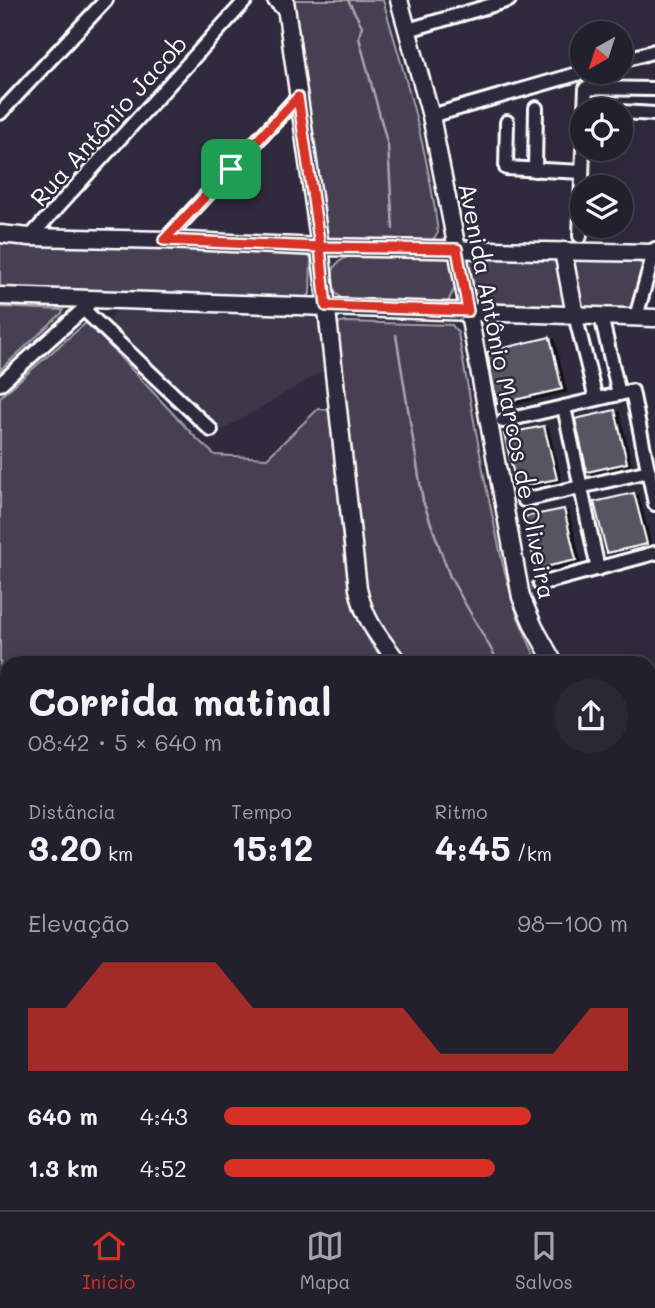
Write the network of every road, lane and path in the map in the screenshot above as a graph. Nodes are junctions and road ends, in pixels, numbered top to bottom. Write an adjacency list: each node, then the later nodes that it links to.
1 (106, 0): 15 (street)
2 (246, 0): 25 (street, Rua Antônio Jacob)
3 (274, 0): 6 (street)
4 (399, 0): 7 (main road, Avenida Antônio Marcos de Oliveira)
5 (509, 0): 7 (street)
6 (286, 6): 12 (main road)
7 (408, 30): 18 (main road, Avenida Antônio Marcos de Oliveira)
8 (655, 51): 9 (street)
9 (634, 57)
10 (570, 76): 18 (street)
11 (655, 89): 13 (street)
12 (298, 97): 26 (street); 27 (main road)
13 (586, 98)
14 (536, 108): 21 (street)
15 (0, 113)
16 (633, 113): 17 (street)
17 (655, 114)
18 (431, 116): 28 (main road, Avenida Antônio Marcos de Oliveira)
19 (507, 122): 21 (street)
20 (582, 161): 22 (street)
21 (535, 170): 22 (street)
22 (582, 172): 23 (street)
23 (582, 175)
24 (1, 233): 25 (main road)
25 (30, 237): 26 (main road)
26 (164, 240): 27 (main road)
27 (320, 247): 28 (main road); 33 (main road)
28 (457, 249): 29 (main road); 34 (main road, Avenida Antônio Marcos de Oliveira)
29 (563, 251): 30 (main road); 35 (main road)
30 (655, 252): 37 (street)
31 (0, 296): 32 (main road)
32 (88, 304): 33 (main road); 39 (street); 44 (street)
33 (326, 306): 34 (main road); 52 (main road)
34 (468, 311): 35 (main road); 53 (main road, Avenida Antônio Marcos de Oliveira)
35 (575, 315): 36 (main road); 41 (street)
36 (601, 316): 37 (main road); 40 (street)
37 (636, 317): 38 (main road)
38 (655, 318)
39 (0, 384)
40 (620, 394): 41 (street); 45 (street)
41 (596, 400): 42 (street)
42 (564, 407): 43 (street); 46 (street)
43 (503, 421)
44 (211, 430)
45 (649, 471): 46 (street); 48 (street)
46 (581, 486): 47 (street); 50 (street)
47 (524, 500)
48 (655, 504)
49 (655, 553): 50 (street)
50 (598, 569): 51 (street)
51 (540, 584)
52 (393, 656)
53 (550, 656)

